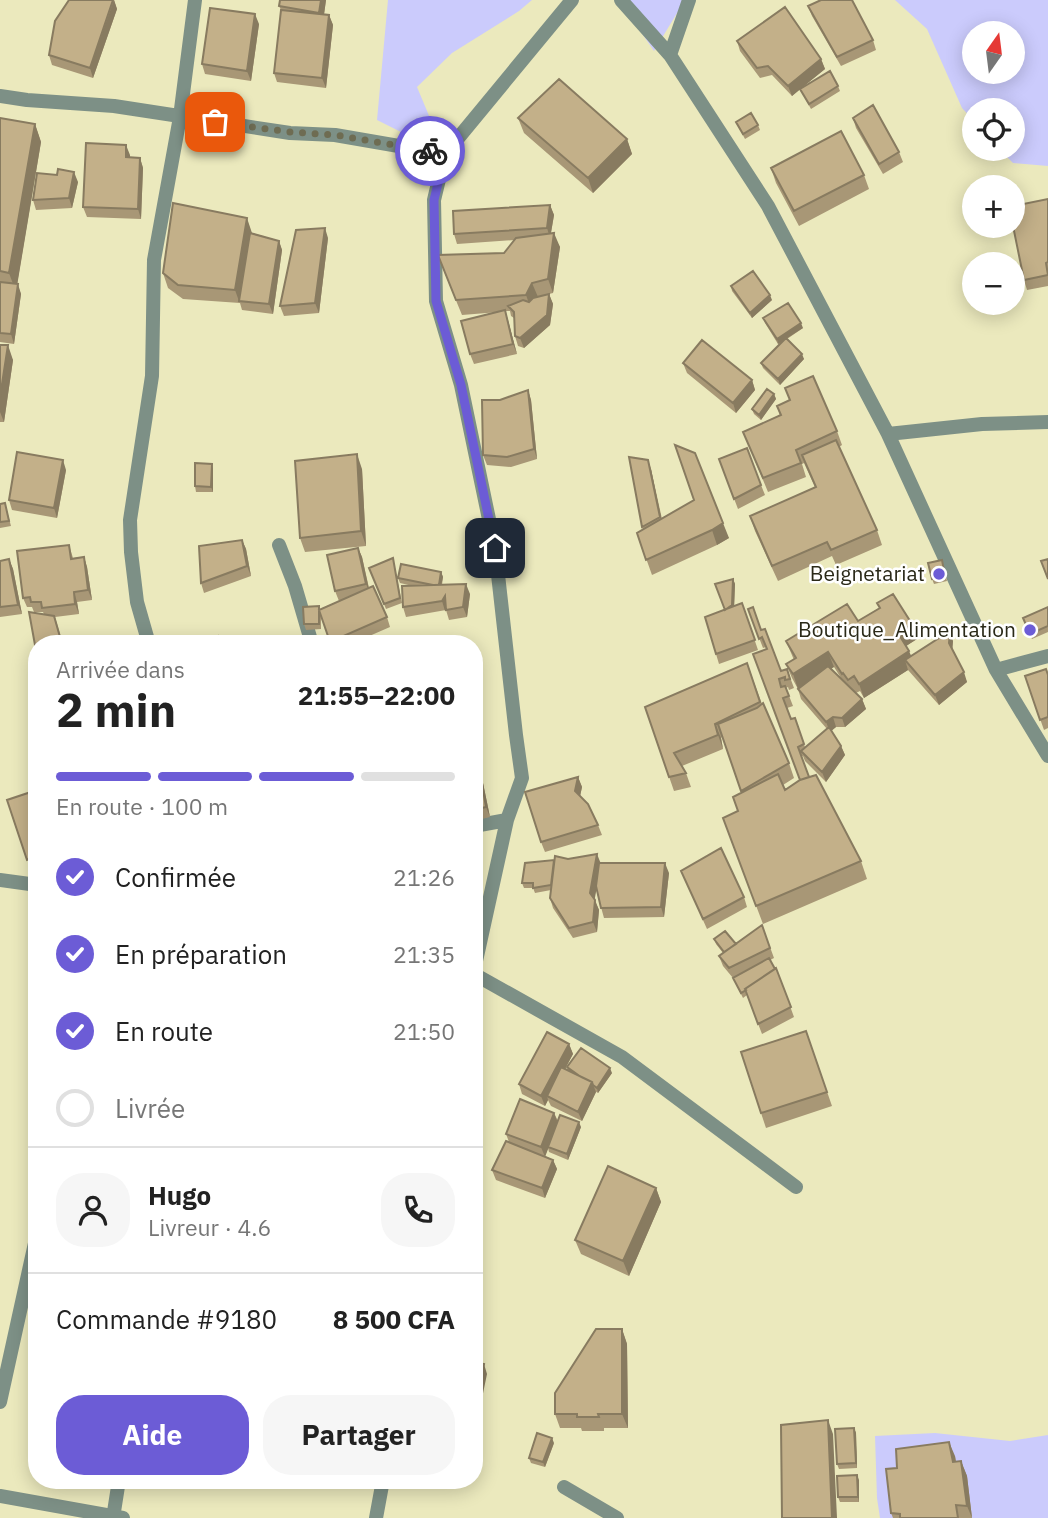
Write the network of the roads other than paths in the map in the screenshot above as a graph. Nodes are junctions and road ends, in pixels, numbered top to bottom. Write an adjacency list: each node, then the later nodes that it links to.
1 (195, 0): 7 (street)
2 (572, 0): 8 (street)
3 (621, 0): 5 (street)
4 (690, 0): 5 (street)
5 (670, 55): 10 (street)
6 (0, 96): 7 (street)
7 (180, 117): 8 (street); 12 (street)
8 (445, 154): 17 (street)
9 (1048, 422): 10 (street)
10 (888, 434): 15 (street)
11 (279, 545): 13 (street)
12 (146, 635)
13 (309, 635)
14 (1048, 656): 15 (street)
15 (996, 670): 16 (street)
16 (1048, 756)
17 (508, 820): 18 (street); 21 (street)
18 (483, 824)
19 (0, 880): 20 (street)
20 (28, 884)
21 (483, 932)
22 (483, 977): 23 (street)
23 (796, 1187)
24 (28, 1275): 25 (street)
25 (0, 1402)
26 (564, 1487): 32 (street)
27 (119, 1489): 30 (street)
28 (381, 1489): 31 (street)
29 (0, 1496): 30 (street)
30 (117, 1517)
31 (376, 1518)
32 (617, 1518)

